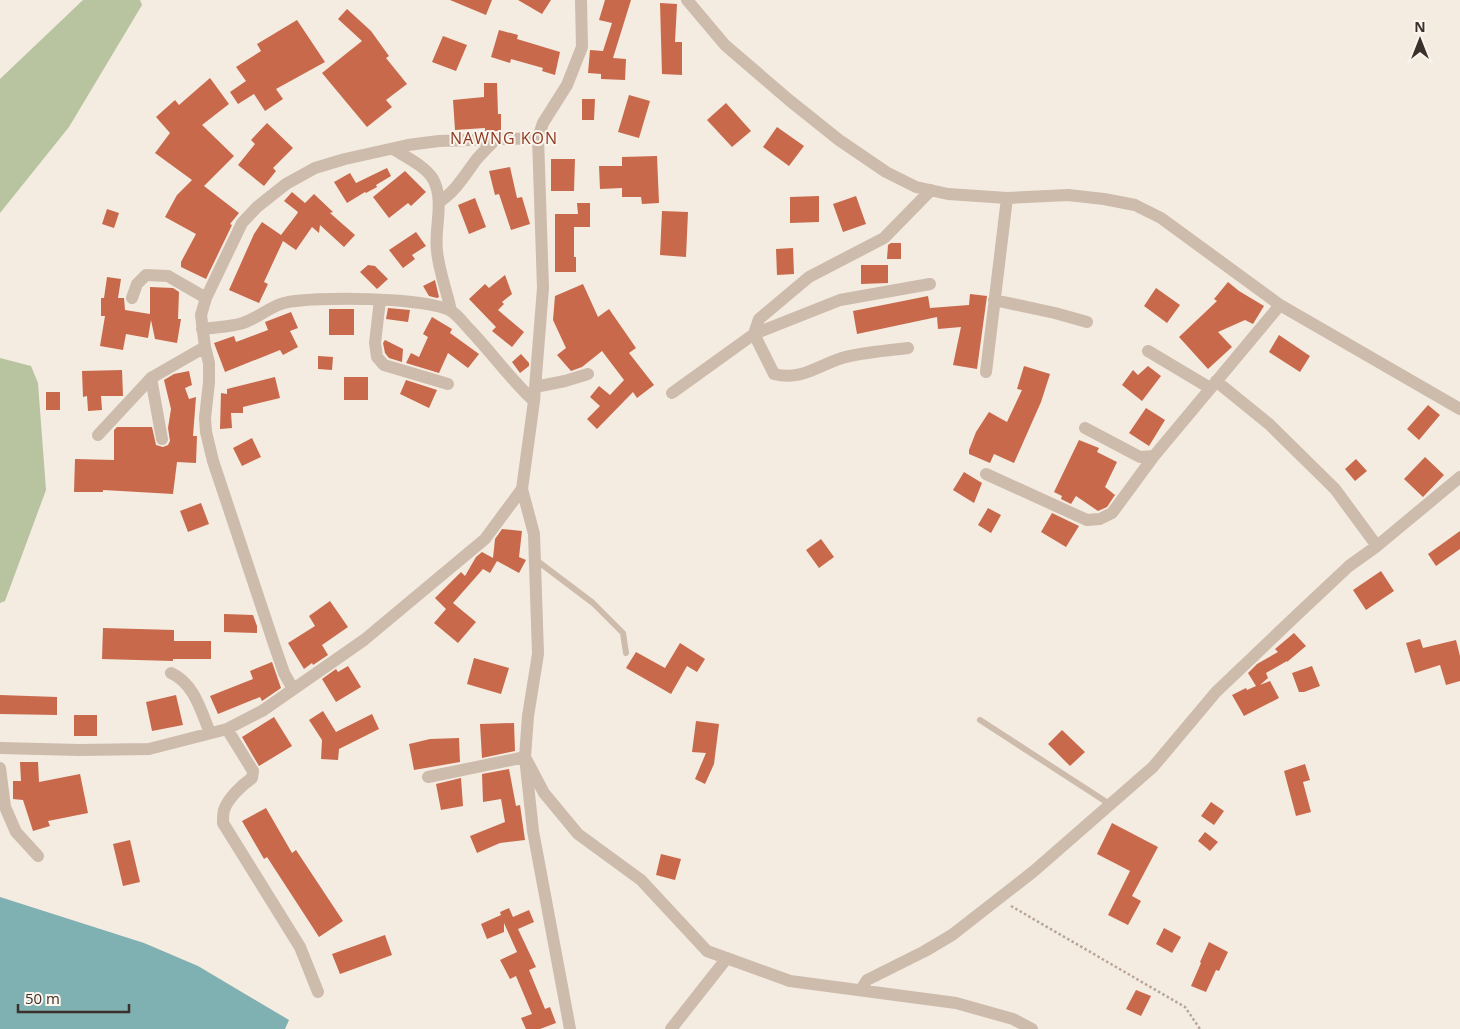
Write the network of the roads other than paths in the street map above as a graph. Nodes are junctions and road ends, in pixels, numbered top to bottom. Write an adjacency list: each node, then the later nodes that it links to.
1 (581, 0): 3 (street)
2 (687, 0): 6 (street)
3 (538, 138): 4 (street); 27 (street)
4 (496, 140): 5 (street); 8 (street)
5 (393, 149): 8 (street); 11 (street)
6 (931, 190): 7 (street); 18 (street)
7 (1007, 198): 13 (street); 14 (street)
8 (439, 202): 15 (street)
9 (930, 284): 18 (street)
10 (132, 298): 11 (street)
11 (206, 298): 17 (street)
12 (380, 300): 15 (street); 17 (street); 25 (street)
13 (994, 300): 16 (street); 22 (street)
14 (1280, 305): 26 (street); 30 (street)
15 (451, 311): 29 (street)
16 (1087, 322)
17 (202, 329): 19 (street)
18 (754, 334): 20 (street); 28 (street)
19 (205, 347): 24 (street); 42 (street)
20 (908, 348)
21 (1148, 351): 26 (street)
22 (986, 372)
23 (588, 374): 27 (street)
24 (151, 378): 32 (street); 33 (street)
25 (448, 384)
26 (1213, 385): 34 (street); 38 (street)
27 (535, 387): 29 (street)
28 (672, 393)
29 (534, 401): 37 (street)
30 (1460, 409)
31 (1086, 428): 34 (street)
32 (98, 435)
33 (162, 439)
34 (1154, 456): 35 (street)
35 (986, 474)
36 (1460, 476): 38 (street)
37 (522, 489): 39 (street); 42 (street)
38 (1377, 546): 50 (street)
39 (535, 559): 40 (lane); 47 (street)
40 (626, 653)
41 (171, 673): 45 (street)
42 (294, 689): 44 (street)
43 (980, 720): 50 (lane)
44 (227, 729): 45 (street); 54 (street)
45 (210, 733): 46 (street)
46 (0, 748)
47 (525, 757): 49 (street); 52 (street); 55 (street)
48 (0, 768): 51 (street)
49 (428, 776)
50 (1111, 805): 53 (street)
51 (38, 856)
52 (727, 958): 53 (street); 56 (street)
53 (861, 990): 57 (street)
54 (318, 992)
55 (570, 1029)
56 (671, 1029)
57 (1032, 1029)

